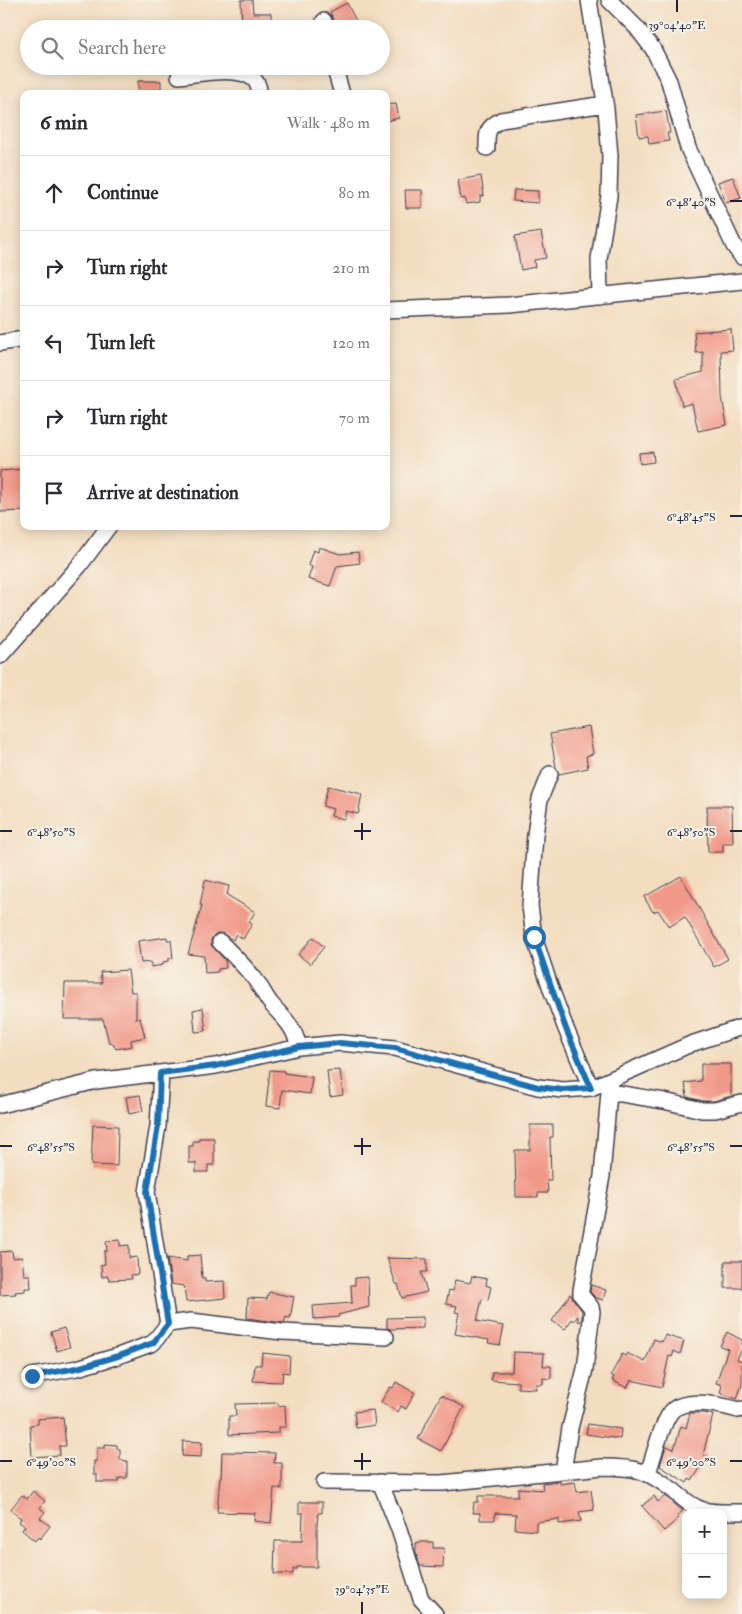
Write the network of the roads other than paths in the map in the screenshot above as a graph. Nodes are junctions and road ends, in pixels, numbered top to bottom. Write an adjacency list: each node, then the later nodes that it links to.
1 (589, 0): 9 (street)
2 (609, 0): 11 (street)
3 (190, 75): 6 (street)
4 (248, 75): 7 (street)
5 (337, 75): 8 (street)
6 (179, 76)
7 (259, 90)
8 (341, 90)
9 (605, 104): 10 (street); 13 (street)
10 (487, 148)
11 (742, 256)
12 (742, 281): 13 (street)
13 (600, 296): 14 (street)
14 (390, 310)
15 (20, 340): 16 (street)
16 (0, 343)
17 (106, 530): 18 (street)
18 (0, 656)
19 (550, 774): 25 (street)
20 (220, 942): 22 (street)
21 (742, 1027): 24 (street)
22 (299, 1047): 23 (street); 25 (street)
23 (160, 1073): 27 (street); 28 (street)
24 (610, 1086): 25 (street); 26 (street); 32 (street)
25 (591, 1088)
26 (742, 1104)
27 (0, 1105)
28 (168, 1324): 29 (street); 30 (street)
29 (386, 1337)
30 (32, 1376)
31 (742, 1409): 33 (street)
32 (563, 1471): 33 (street); 35 (street)
33 (648, 1473): 36 (street)
34 (324, 1482): 35 (street)
35 (380, 1482): 37 (street)
36 (742, 1512)
37 (435, 1614)

